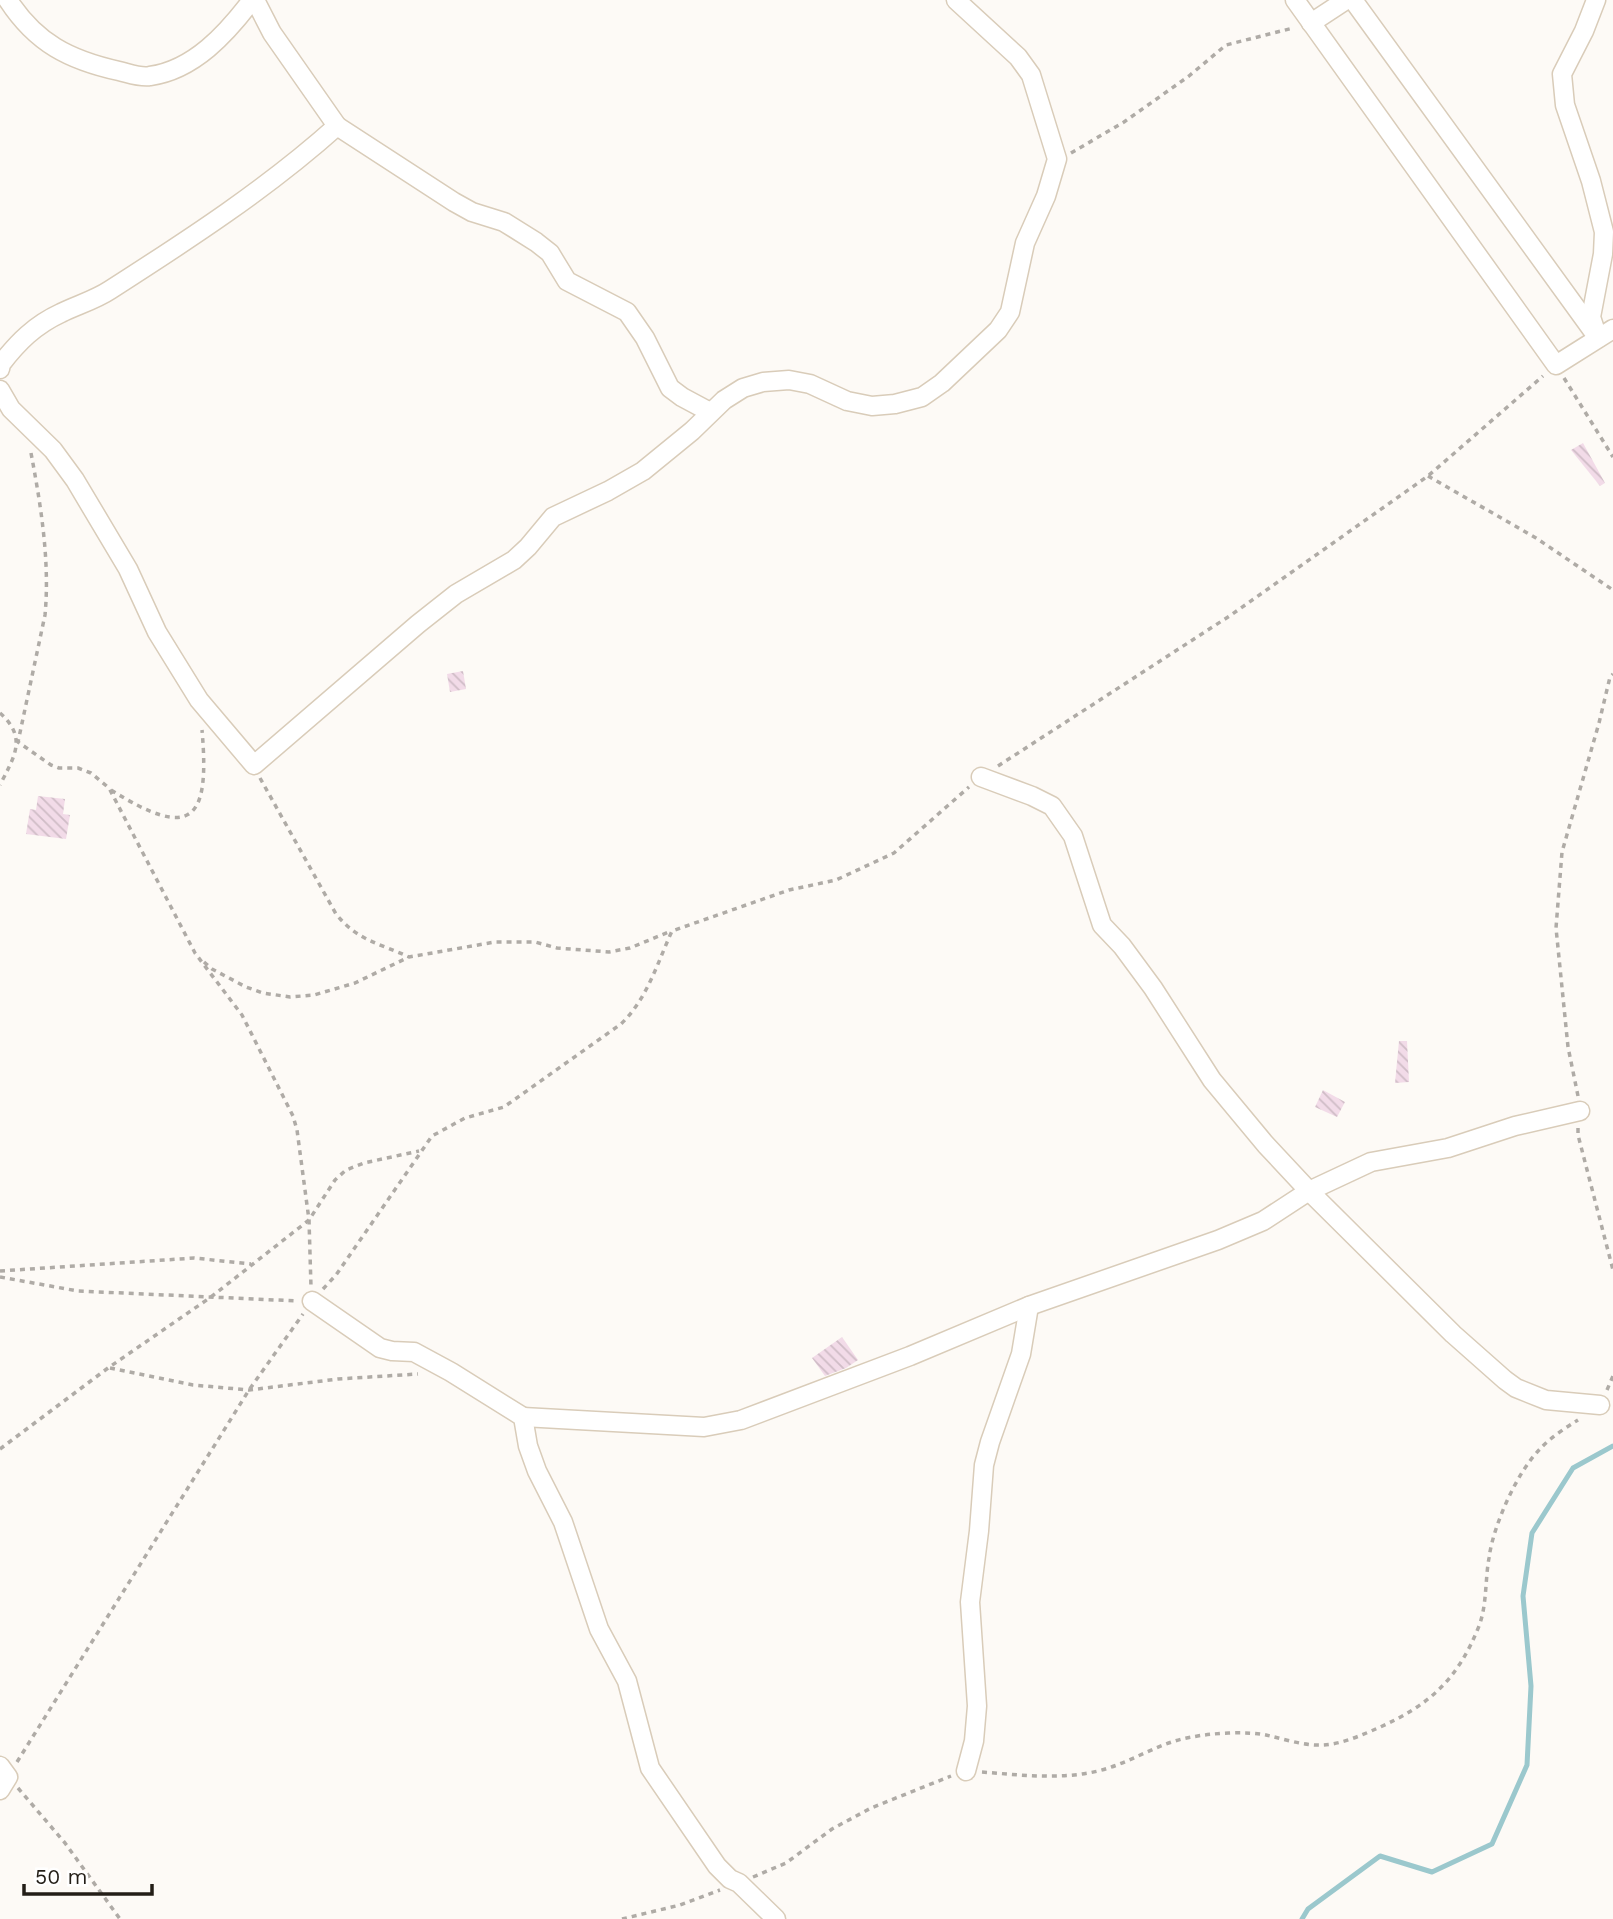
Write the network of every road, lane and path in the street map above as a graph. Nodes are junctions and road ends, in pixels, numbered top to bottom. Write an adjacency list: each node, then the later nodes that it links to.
1 (8, 0): 2 (street)
2 (254, 0): 9 (street)
3 (956, 0): 10 (street)
4 (1295, 0): 8 (street)
5 (1346, 0): 8 (street)
6 (1353, 0): 11 (street)
7 (1596, 0): 11 (street)
8 (1311, 23): 10 (path); 12 (street)
9 (337, 127): 13 (street); 15 (street)
10 (1057, 159): 15 (street)
11 (1606, 333): 12 (street)
12 (1556, 365): 17 (path); 18 (path)
13 (0, 369)
14 (0, 390): 21 (street)
15 (710, 412): 24 (street)
16 (30, 446): 23 (path)
17 (1613, 457)
18 (1428, 476): 19 (path); 25 (path)
19 (1613, 590)
20 (1613, 674): 31 (path)
21 (200, 700): 24 (street); 27 (path)
22 (0, 713): 23 (path)
23 (18, 741): 26 (path); 27 (path)
24 (254, 765): 30 (path)
25 (981, 777): 28 (path); 33 (street)
26 (0, 785)
27 (109, 788): 29 (path)
28 (672, 931): 30 (path); 32 (path)
29 (195, 953): 30 (path); 34 (path)
30 (409, 957)
31 (1580, 1111): 33 (street); 36 (path)
32 (420, 1151): 34 (path); 40 (path)
33 (1309, 1191): 41 (street); 45 (street)
34 (309, 1220): 35 (path); 40 (path)
35 (253, 1264): 37 (path); 39 (path)
36 (1613, 1270)
37 (0, 1271)
38 (0, 1277): 39 (path)
39 (211, 1297): 40 (path); 42 (path)
40 (312, 1301): 43 (street); 44 (path)
41 (1029, 1306): 46 (street); 48 (street)
42 (108, 1368): 44 (path); 47 (path)
43 (452, 1372): 44 (path); 46 (street)
44 (249, 1390): 49 (path)
45 (1600, 1405): 48 (path)
46 (523, 1417): 50 (street)
47 (0, 1449)
48 (966, 1770): 50 (path)
49 (3, 1778): 51 (path)
50 (739, 1882): 52 (path); 53 (street)
51 (120, 1919)
52 (622, 1919)
53 (776, 1919)

